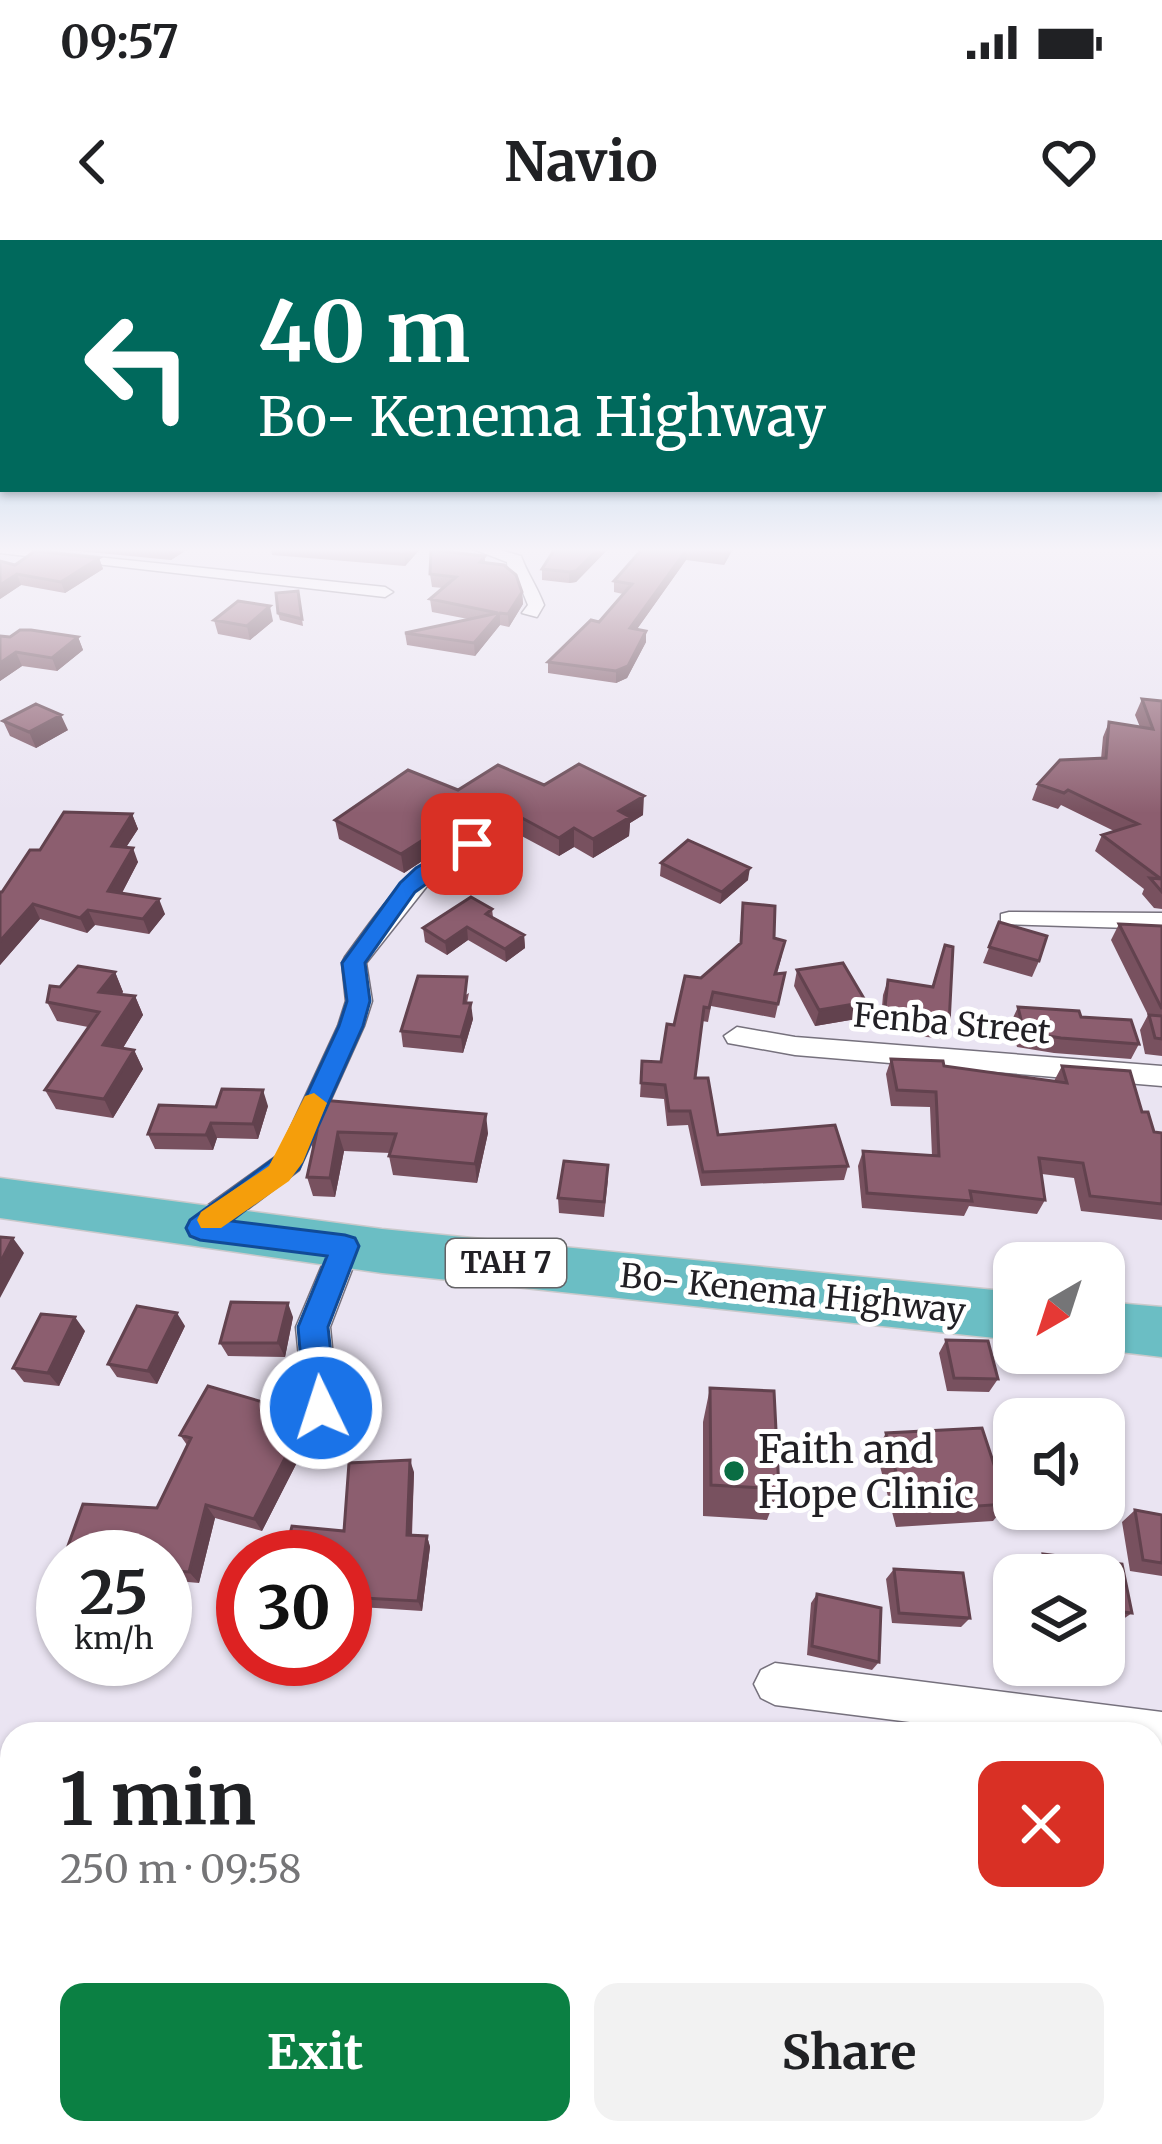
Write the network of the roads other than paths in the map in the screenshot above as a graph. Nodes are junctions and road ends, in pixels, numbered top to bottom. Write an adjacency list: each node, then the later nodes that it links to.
1 (472, 844): 7 (street)
2 (1009, 920): 3 (street)
3 (1162, 921)
4 (737, 1036): 5 (street, Fenba Street)
5 (1162, 1076)
6 (0, 1198): 7 (highway, Bo- Kenema Highway / TAH 7)
7 (200, 1228): 8 (highway, Bo- Kenema Highway / TAH 7)
8 (345, 1246): 9 (highway, Bo- Kenema Highway / TAH 7); 12 (street)
9 (993, 1314)
10 (1125, 1328): 11 (highway)
11 (1162, 1332)
12 (321, 1408)
13 (775, 1684): 14 (street)
14 (1075, 1722)

